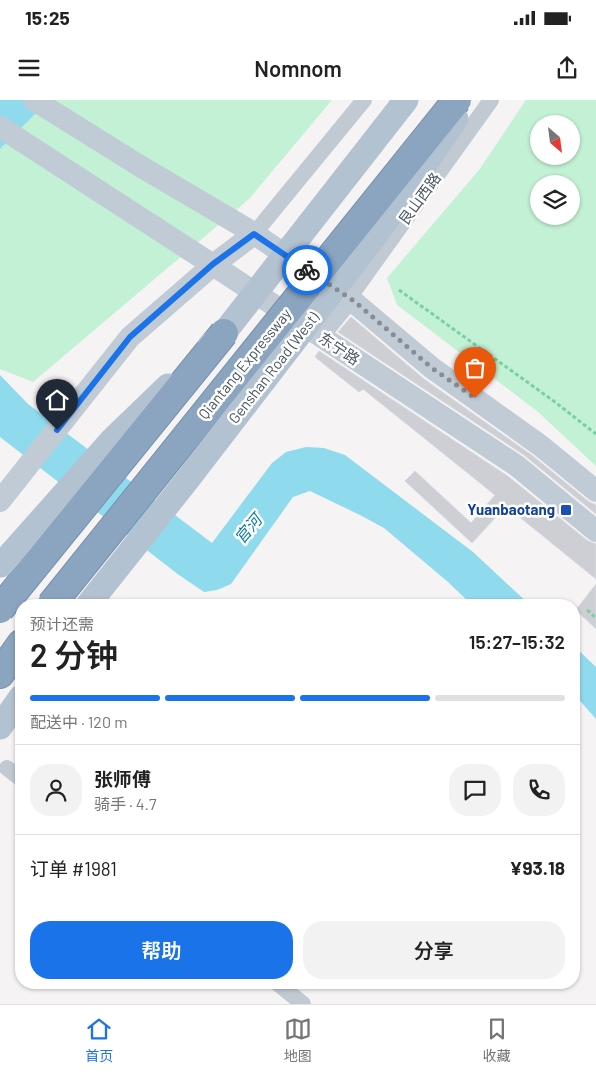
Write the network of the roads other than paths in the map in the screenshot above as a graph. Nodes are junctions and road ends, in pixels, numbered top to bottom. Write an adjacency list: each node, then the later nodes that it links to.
1 (364, 100): 8 (street)
2 (406, 100): 11 (main road, bridge)
3 (457, 100): 17 (highway, Qiantang Expressway, bridge)
4 (469, 100): 18 (main road, Genshan Road (West), bridge)
5 (491, 100): 10 (street, 艮山西路)
6 (41, 105): 8 (main road)
7 (9, 133): 9 (main road, 东宁路)
8 (254, 234): 9 (main road); 10 (main road)
9 (213, 264): 12 (main road, 东宁路); 14 (main road)
10 (349, 298): 12 (main road); 13 (main road)
11 (224, 332): 16 (main road, bridge); 19 (highway, bridge)
12 (319, 335): 15 (main road, 东宁路)
13 (596, 491)
14 (0, 501)
15 (596, 532)
16 (1, 565)
17 (55, 599)
18 (93, 599)
19 (0, 609)
20 (15, 650): 22 (highway)
21 (15, 652): 23 (highway)
22 (0, 669)
23 (0, 674)
24 (15, 706): 25 (main road)
25 (0, 727)
26 (7, 768): 27 (street)
27 (15, 774)
28 (285, 989): 29 (street)
29 (303, 1004)

